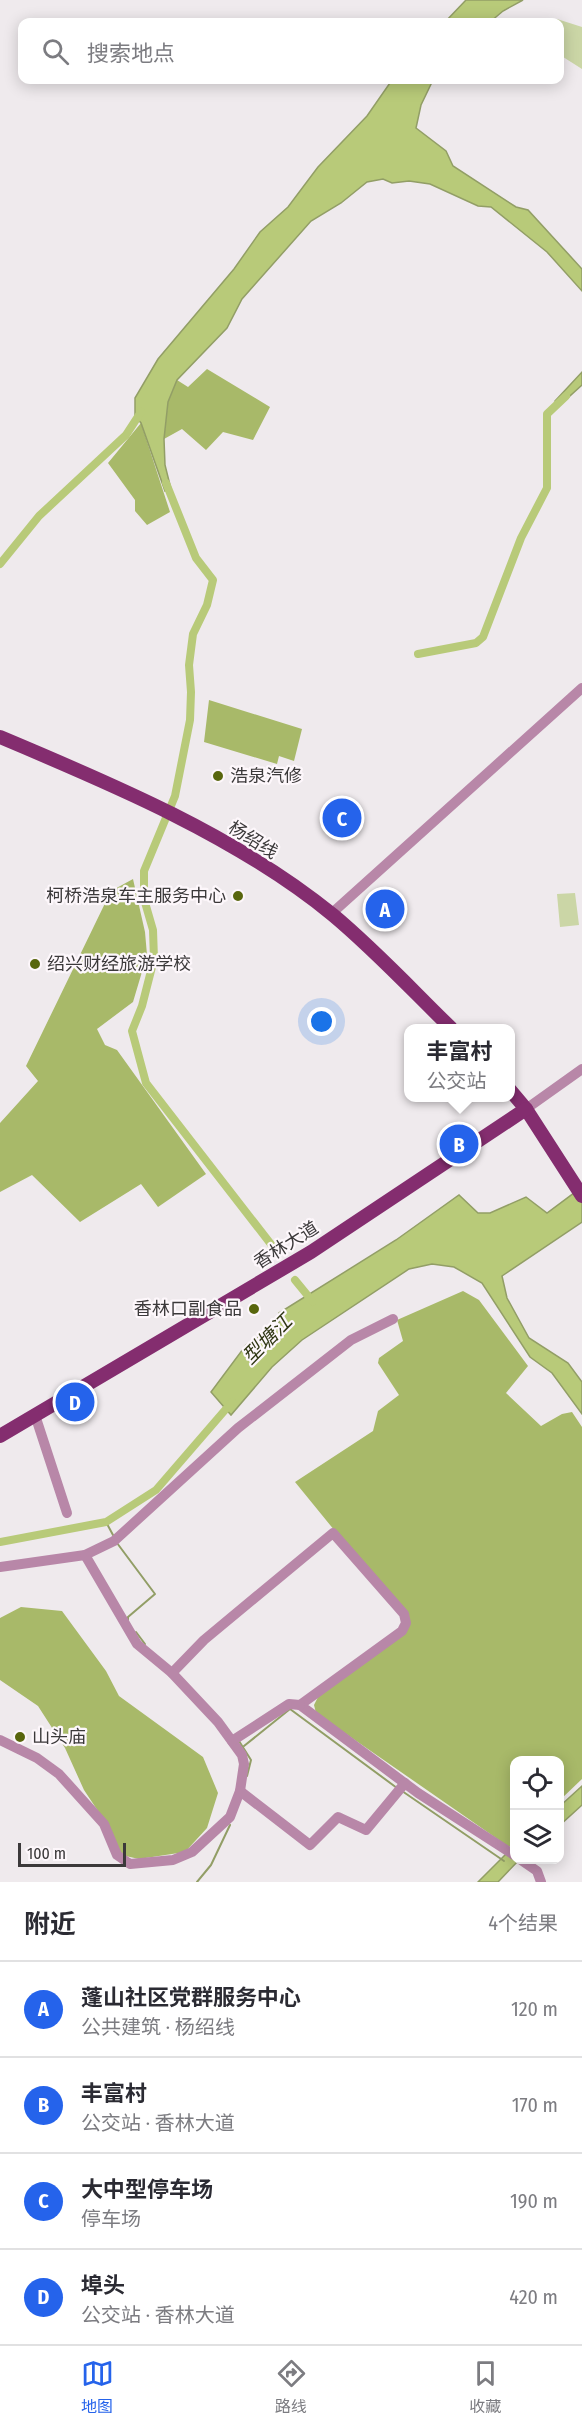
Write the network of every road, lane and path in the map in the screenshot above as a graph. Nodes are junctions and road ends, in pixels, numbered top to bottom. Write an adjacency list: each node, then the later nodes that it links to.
1 (582, 688): 3 (street)
2 (0, 737): 3 (main road, 杨绍线)
3 (331, 914): 4 (main road, 杨绍线)
4 (446, 1024)
5 (582, 1069): 7 (street, 香林大道)
6 (515, 1096): 7 (main road)
7 (526, 1109): 8 (main road); 10 (main road, 香林大道)
8 (582, 1196)
9 (393, 1319): 13 (street)
10 (35, 1415): 11 (main road, 香林大道); 12 (street)
11 (0, 1436)
12 (68, 1514)
13 (85, 1555): 14 (street); 15 (street)
14 (0, 1567)
15 (174, 1671): 16 (street); 17 (street)
16 (300, 1705): 17 (street); 19 (street)
17 (236, 1739): 20 (street)
18 (0, 1740): 20 (street)
19 (402, 1787): 20 (street); 21 (street)
20 (240, 1791)
21 (510, 1852)
22 (527, 1864): 23 (street)
23 (541, 1882)

